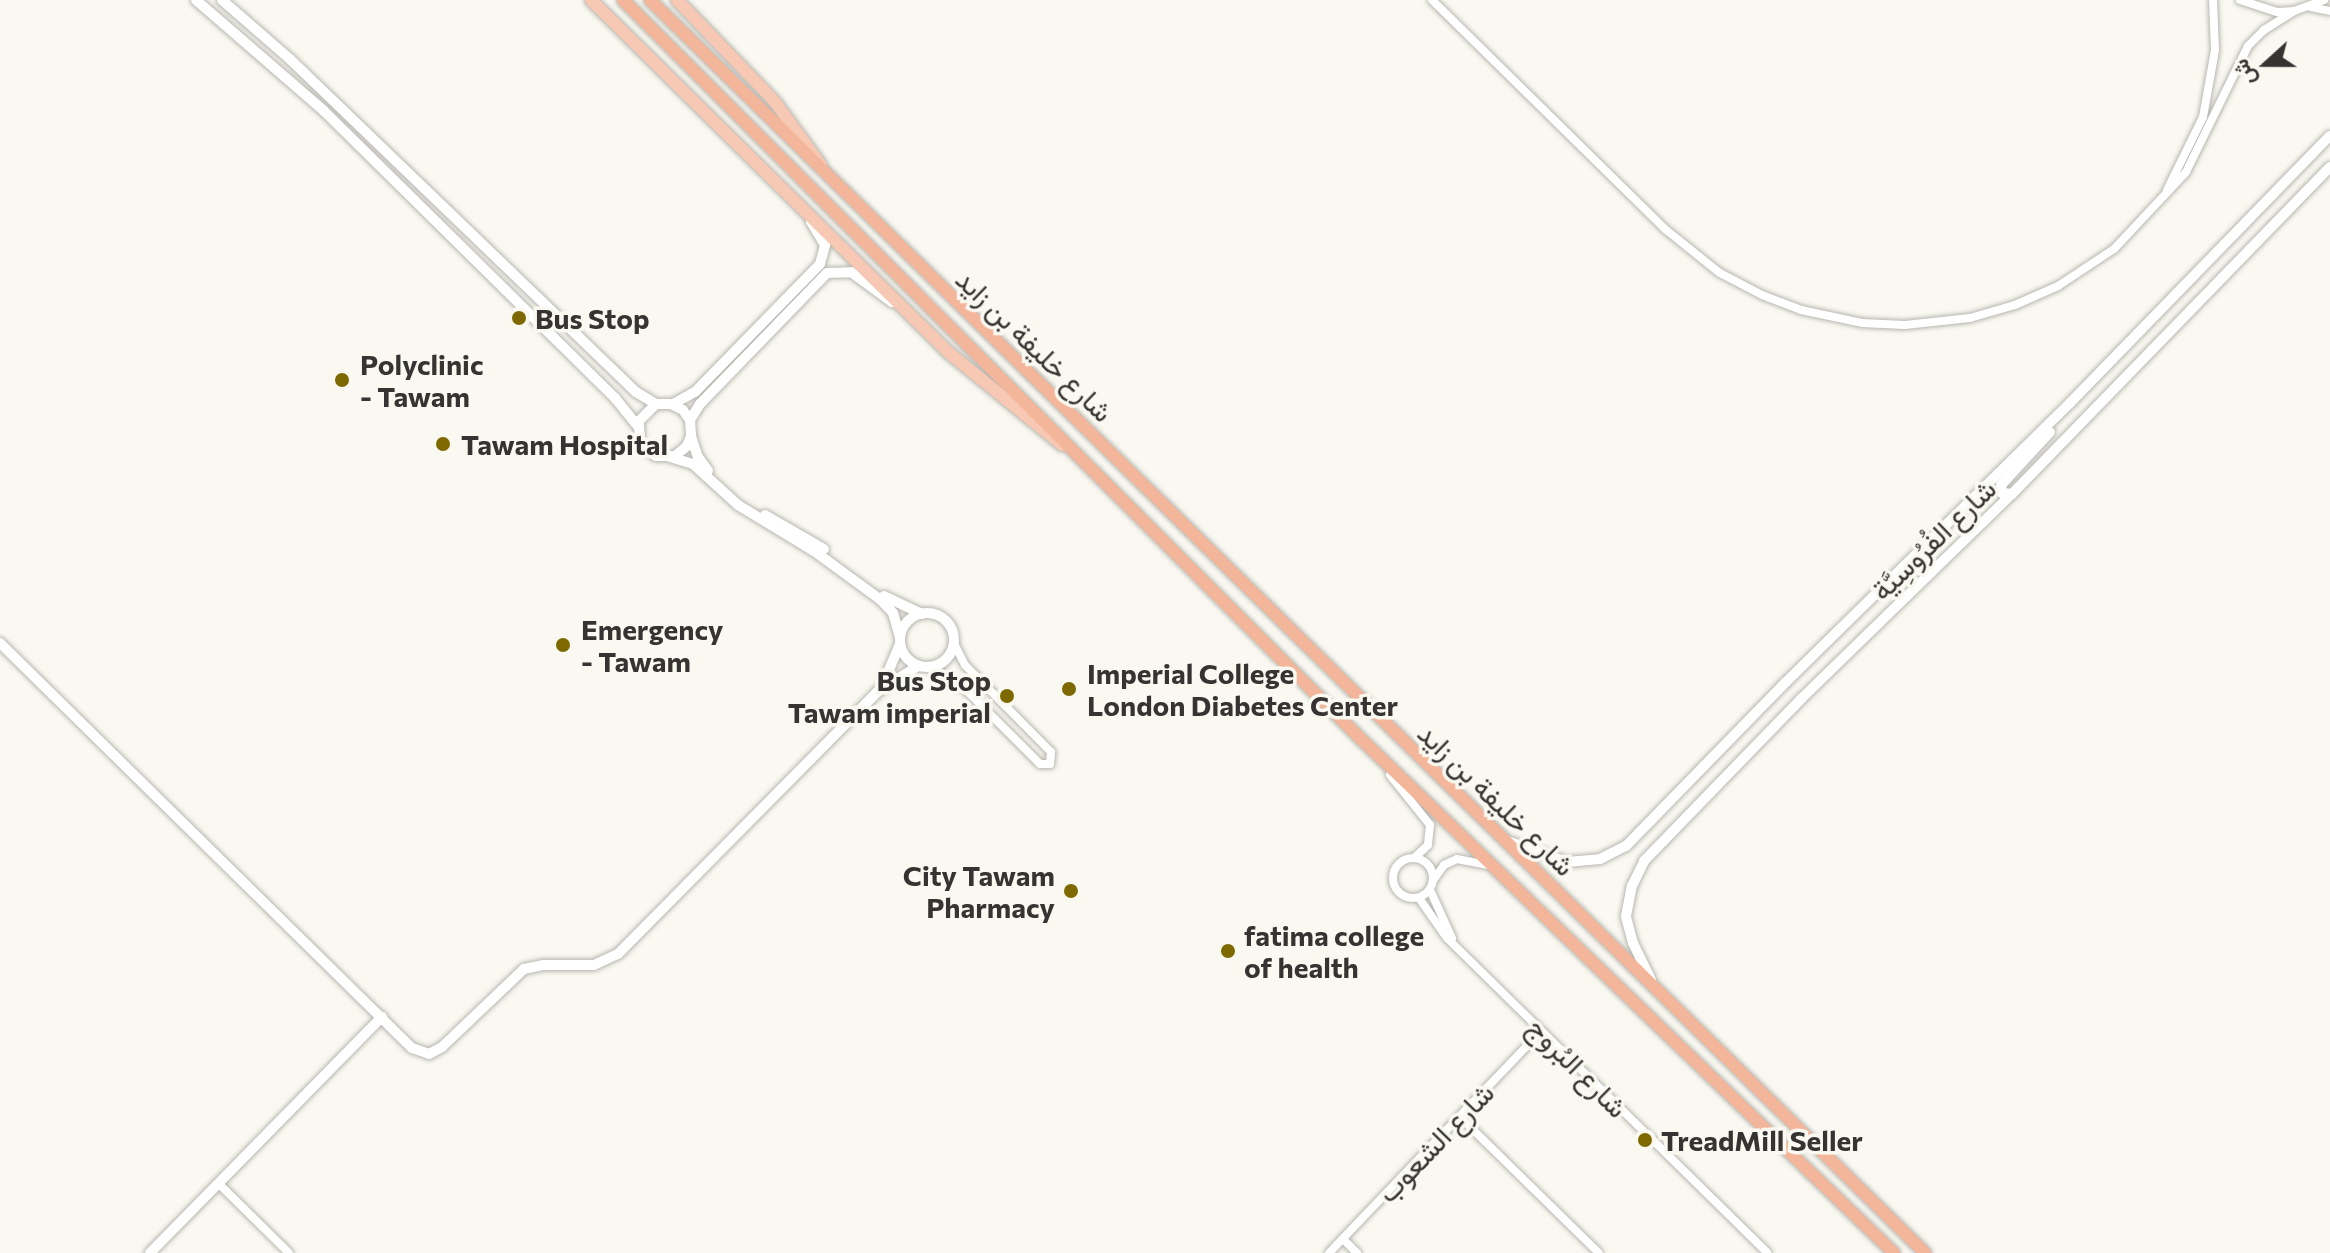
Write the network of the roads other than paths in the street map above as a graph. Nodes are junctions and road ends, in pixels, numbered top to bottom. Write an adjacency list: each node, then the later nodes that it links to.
1 (196, 0): 19 (street)
2 (222, 0): 20 (street)
3 (591, 0): 18 (main road, شارع خليفة بن زايد)
4 (623, 0): 29 (highway, شارع خليفة بن زايد)
5 (650, 0): 16 (highway, شارع خليفة بن زايد)
6 (677, 0): 16 (main road, شارع خليفة بن زايد)
7 (1432, 0): 17 (street)
8 (2213, 0): 17 (street)
9 (2240, 0): 12 (street)
10 (2324, 0): 11 (street)
11 (2311, 7): 12 (street); 13 (street)
12 (2294, 11): 17 (street)
13 (2330, 11)
14 (2330, 136): 24 (street, شارع الفُرُوسِيَّة)
15 (2330, 167): 30 (street, شارع الفُرُوسِيَّة)
16 (829, 177): 39 (highway, شارع خليفة بن زايد)
17 (2166, 195)
18 (805, 210): 21 (main road, شارع خليفة بن زايد); 23 (street)
19 (458, 243): 20 (street); 26 (street)
20 (499, 259): 22 (street)
21 (902, 307): 25 (street); 29 (main road, شارع خليفة بن زايد)
22 (656, 404): 23 (street); 26 (street)
23 (671, 404): 25 (street)
24 (2069, 404): 30 (street); 39 (street, شارع الفُرُوسِيَّة)
25 (690, 420): 27 (street)
26 (638, 426): 28 (street)
27 (691, 436): 28 (street); 31 (street)
28 (670, 457): 32 (street)
29 (1080, 458): 38 (highway, شارع خليفة بن زايد)
30 (2012, 494): 46 (street, شارع الفُرُوسِيَّة)
31 (922, 614): 32 (street); 34 (street)
32 (900, 641): 35 (street); 37 (street)
33 (0, 643): 47 (street)
34 (954, 643): 36 (street); 36 (street)
35 (918, 666): 36 (street); 37 (street)
36 (932, 667)
37 (877, 692): 47 (street)
38 (1362, 740): 40 (street); 41 (highway, شارع خليفة بن زايد)
39 (1503, 839): 46 (highway, شارع خليفة بن زايد)
40 (1414, 858): 42 (street); 44 (street)
41 (1494, 867): 42 (street); 58 (highway, شارع خليفة بن زايد)
42 (1434, 879): 43 (street)
43 (1430, 890): 44 (street); 45 (street, شارع البُروج)
44 (1419, 898): 45 (street, شارع البُروج)
45 (1459, 948): 48 (street, شارع البُروج)
46 (1653, 985): 59 (highway, شارع خليفة بن زايد)
47 (382, 1017): 50 (street)
48 (1541, 1031): 49 (street, شارع الشعوب); 57 (street, شارع البُروج)
49 (1460, 1117): 51 (street, شارع الشعوب); 56 (street)
50 (219, 1184): 52 (street); 53 (street)
51 (1343, 1239): 54 (street, شارع الشعوب); 55 (street)
52 (150, 1253)
53 (289, 1253)
54 (1329, 1253)
55 (1357, 1253)
56 (1599, 1253)
57 (1767, 1253)
58 (1894, 1253)
59 (1925, 1253)

